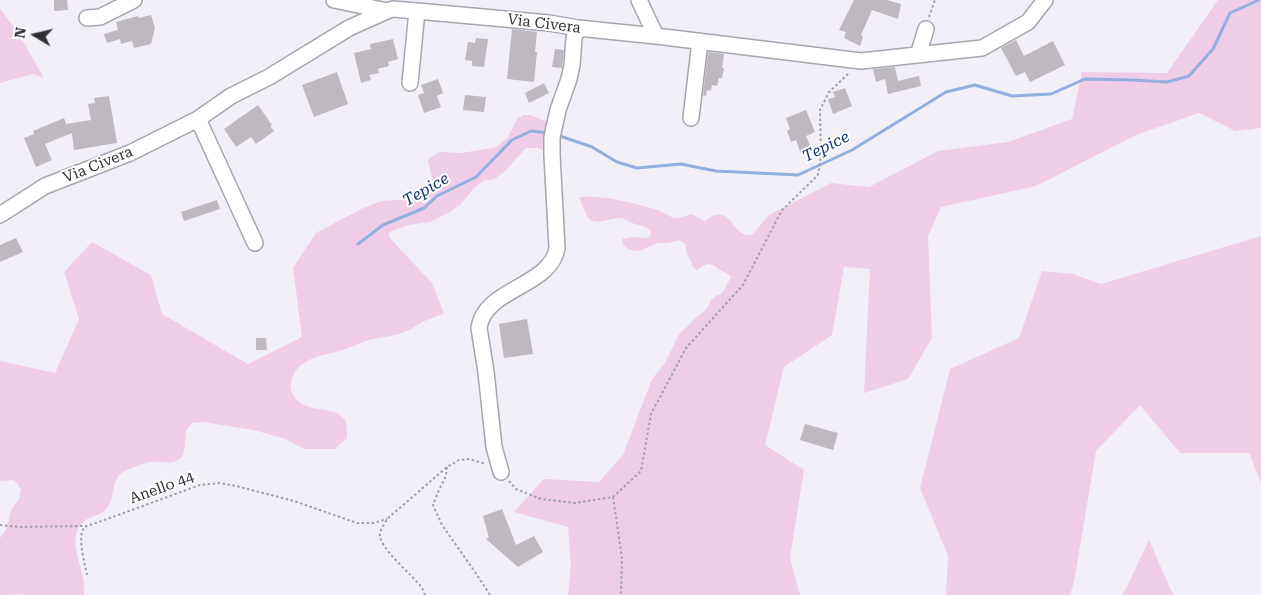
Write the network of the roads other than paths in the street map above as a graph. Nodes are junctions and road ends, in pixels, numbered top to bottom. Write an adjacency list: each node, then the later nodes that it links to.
1 (134, 0): 7 (street)
2 (334, 0): 5 (street)
3 (639, 0): 10 (street)
4 (1044, 0): 12 (street, Via Civera)
5 (386, 11): 6 (street, Via Civera); 14 (street, Via Civera)
6 (417, 11): 8 (street, Via Civera); 13 (street)
7 (87, 18)
8 (578, 28): 10 (street, Via Civera); 18 (street)
9 (926, 29): 12 (street)
10 (656, 36): 11 (street, Via Civera)
11 (700, 41): 12 (street, Via Civera); 15 (street)
12 (918, 55)
13 (410, 84)
14 (198, 118): 16 (street, Via Civera); 17 (street)
15 (692, 118)
16 (0, 215)
17 (254, 243)
18 (501, 472)

